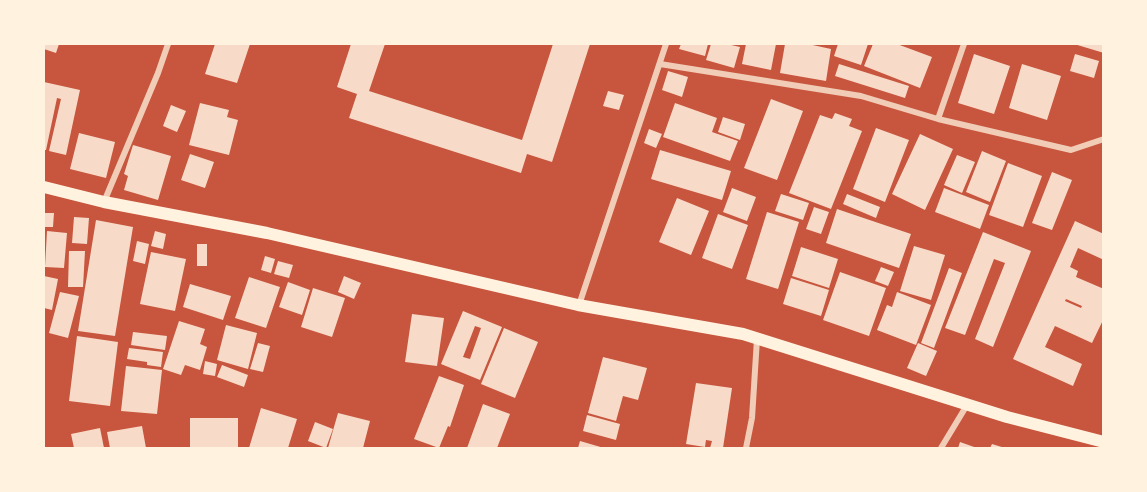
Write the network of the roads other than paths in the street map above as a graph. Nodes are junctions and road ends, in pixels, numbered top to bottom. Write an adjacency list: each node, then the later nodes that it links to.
1 (168, 44): 8 (street)
2 (666, 44): 4 (street)
3 (964, 44): 5 (street)
4 (660, 64): 5 (street); 9 (street)
5 (938, 119): 6 (street)
6 (1104, 139)
7 (44, 187): 8 (main road)
8 (104, 202): 9 (main road)
9 (578, 305): 10 (main road)
10 (757, 337): 11 (main road); 13 (street)
11 (967, 404): 12 (main road); 14 (street)
12 (1104, 442)
13 (746, 448)
14 (941, 448)

